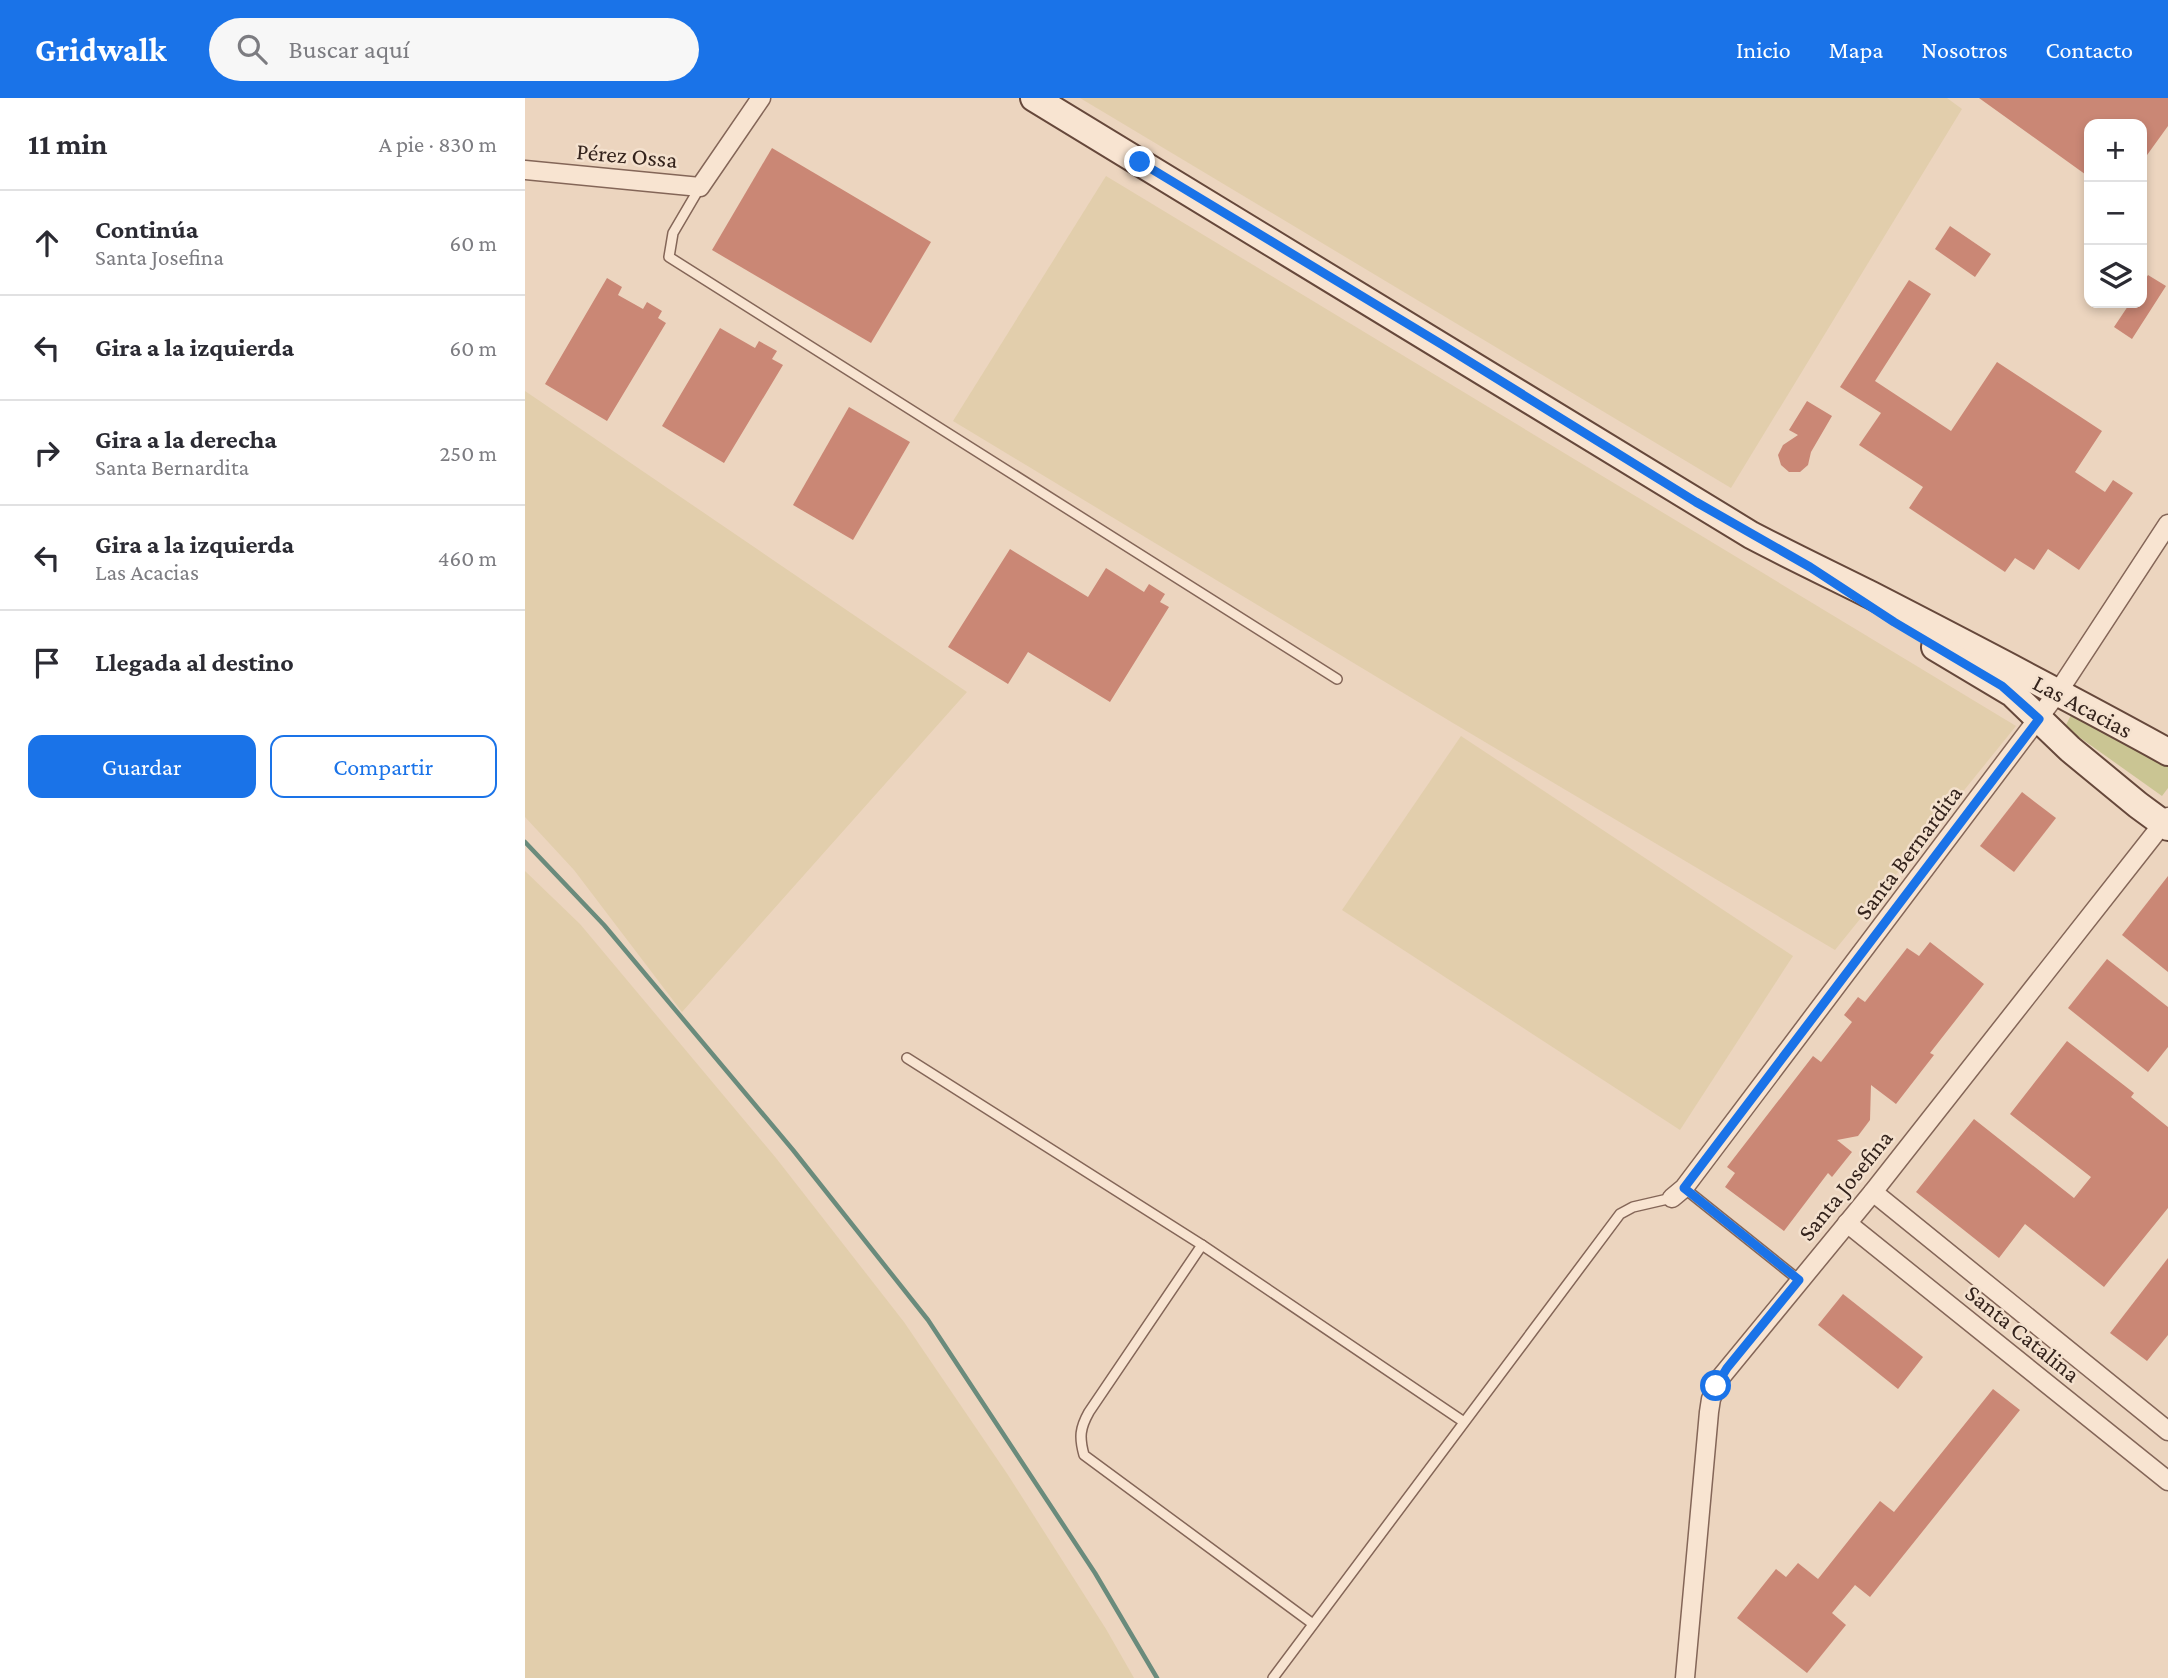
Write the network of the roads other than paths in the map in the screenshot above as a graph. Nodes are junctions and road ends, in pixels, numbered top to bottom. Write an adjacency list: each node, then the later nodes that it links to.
1 (761, 98): 4 (street, Pérez Ossa)
2 (1034, 98): 6 (main road, Las Acacias)
3 (525, 170): 4 (street, Pérez Ossa)
4 (700, 187): 7 (lane)
5 (2168, 524): 8 (street, Santa Bernardita)
6 (1810, 567): 8 (main road, Las Acacias); 9 (main road, Las Acacias)
7 (1337, 678)
8 (2059, 692): 9 (street, Santa Bernardita); 10 (main road, Las Acacias)
9 (2039, 719): 11 (main road, Las Acacias); 14 (street, Santa Bernardita)
10 (2168, 752)
11 (2166, 822): 13 (street, Santa Josefina)
12 (907, 1058): 16 (lane)
13 (1873, 1192): 15 (street, Santa Josefina); 19 (street, Santa Catalina)
14 (1678, 1193): 17 (lane); 18 (lane)
15 (1847, 1223): 17 (street, Santa Josefina); 20 (street, Santa Catalina)
16 (1202, 1245): 18 (lane); 21 (lane)
17 (1799, 1280): 23 (street, Santa Josefina)
18 (1464, 1422): 21 (lane)
19 (2168, 1431)
20 (2168, 1481)
21 (1313, 1624): 22 (lane)
22 (1273, 1678)
23 (1685, 1678)

